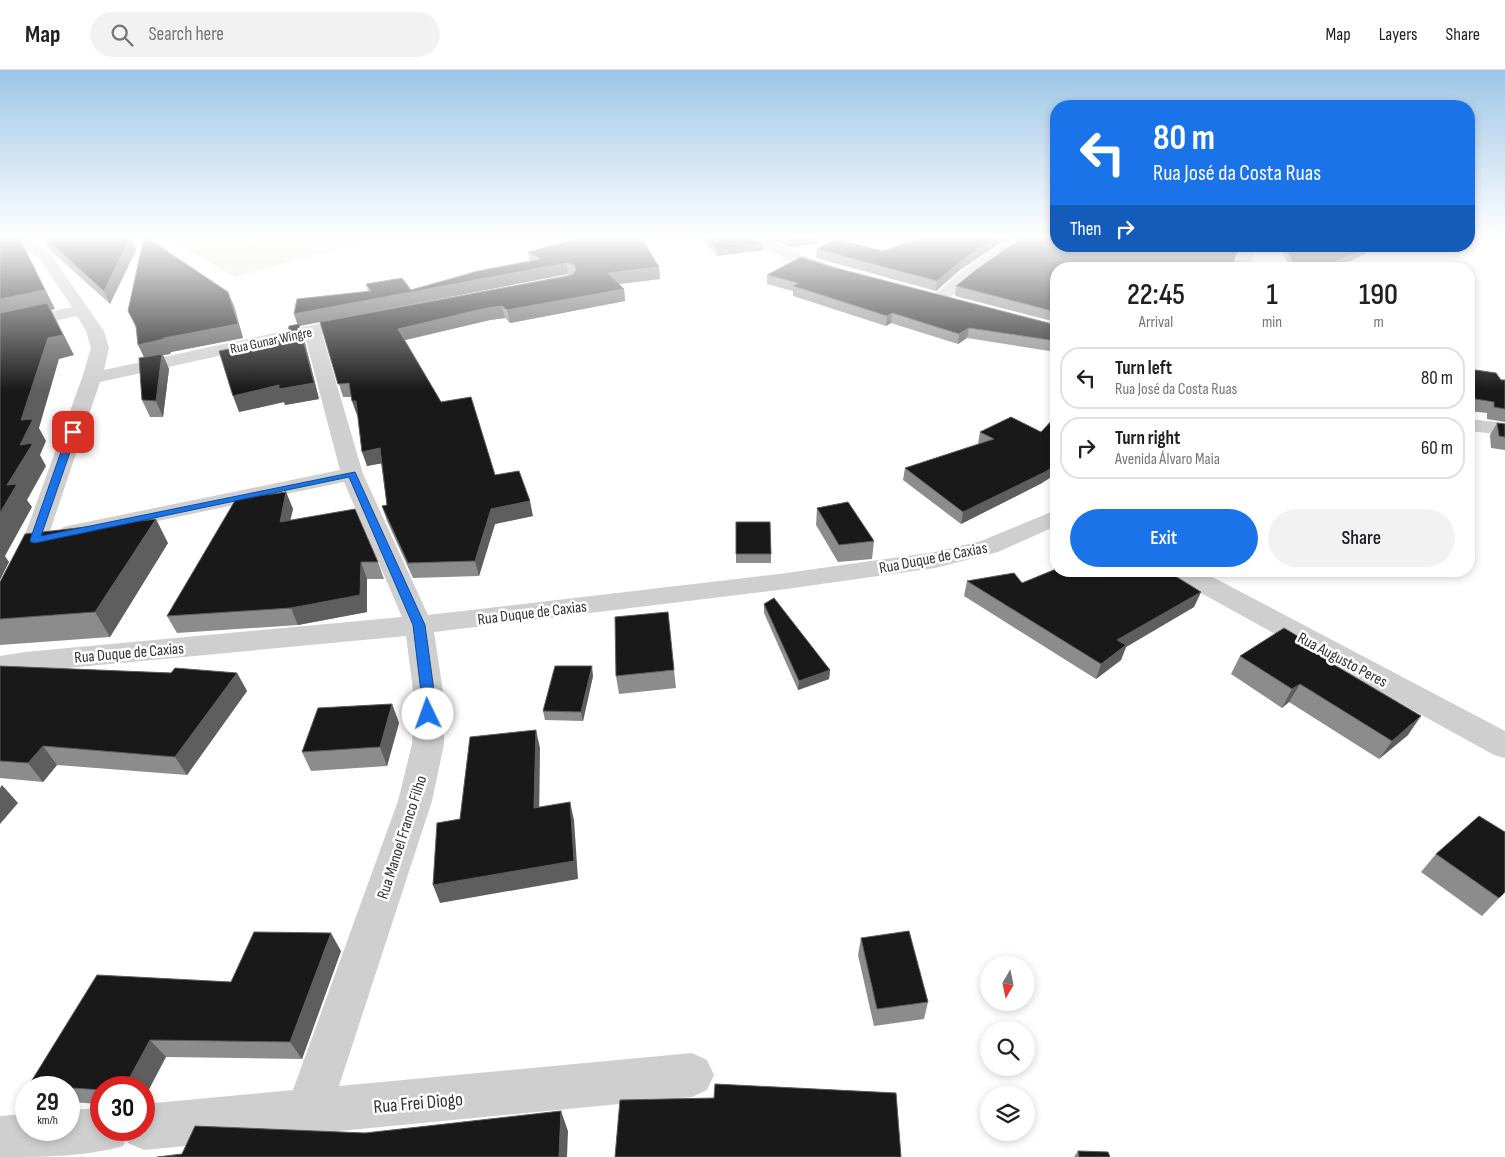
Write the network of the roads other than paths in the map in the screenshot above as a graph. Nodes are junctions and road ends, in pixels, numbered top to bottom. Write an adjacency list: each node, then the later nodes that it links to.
1 (67, 288): 6 (street)
2 (952, 288): 4 (street)
3 (921, 294): 4 (street)
4 (940, 298): 5 (street)
5 (958, 303)
6 (82, 310): 8 (street); 10 (street)
7 (340, 325): 9 (street, Rua Gunar Wingre)
8 (0, 328)
9 (312, 330): 10 (street, Rua Gunar Wingre); 13 (street, Rua Manoel Franco Filho)
10 (92, 378): 15 (street)
11 (1475, 426): 12 (street)
12 (1505, 429)
13 (352, 474): 15 (street); 18 (street, Rua Manoel Franco Filho)
14 (1050, 520): 18 (street, Rua Duque de Caxias)
15 (35, 540): 17 (street)
16 (1192, 577): 20 (street, Rua Augusto Peres)
17 (0, 611)
18 (419, 625): 19 (street, Rua Duque de Caxias); 22 (street, Rua Manoel Franco Filho)
19 (0, 666)
20 (1505, 746)
21 (692, 1075): 22 (street, Rua Frei Diogo)
22 (308, 1112): 23 (street, Rua Frei Diogo)
23 (155, 1126)
24 (90, 1131): 25 (street)
25 (0, 1139)

